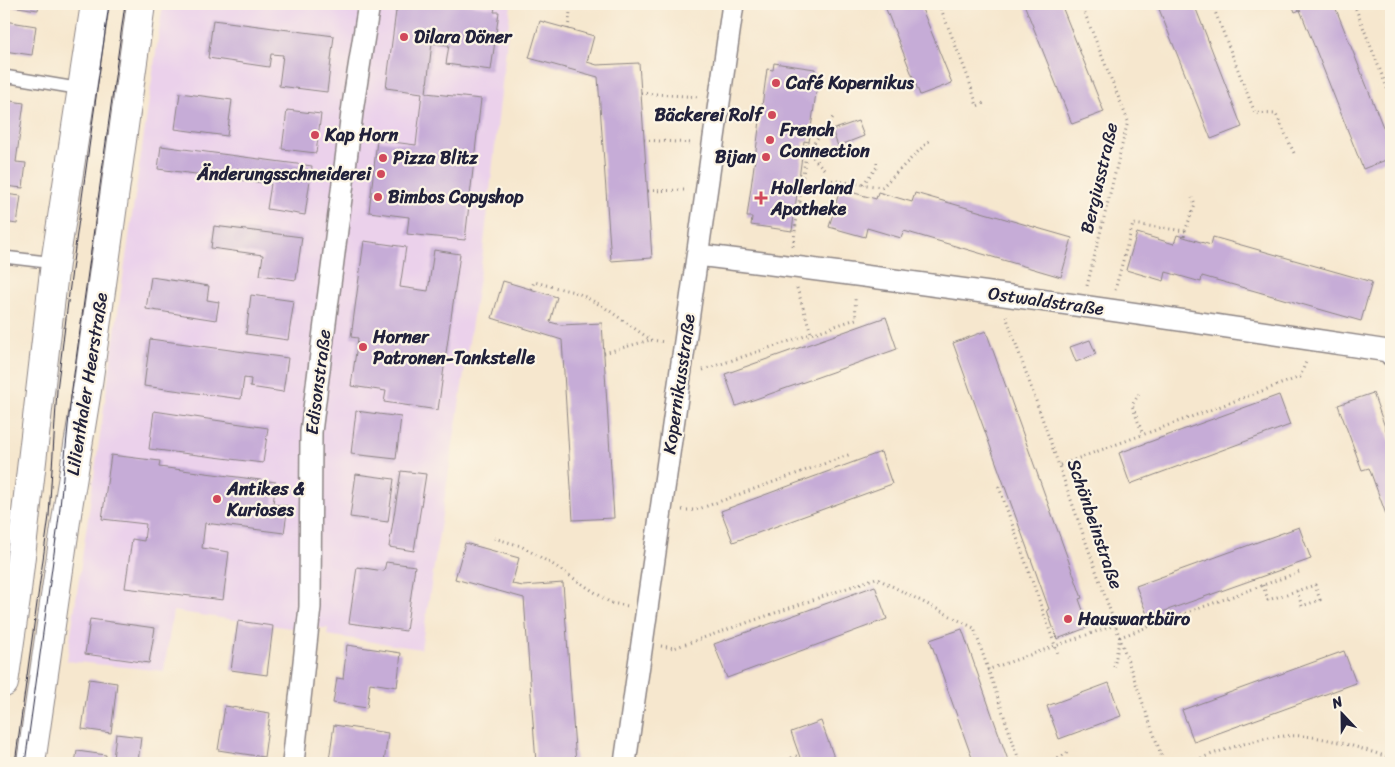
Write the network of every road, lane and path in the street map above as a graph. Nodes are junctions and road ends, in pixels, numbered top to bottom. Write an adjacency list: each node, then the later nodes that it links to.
1 (95, 4): 12 (main road)
2 (141, 4): 72 (main road, Lilienthaler Heerstraße)
3 (370, 4): 73 (street, Edisonstraße)
4 (571, 4): 10 (path)
5 (733, 4): 15 (street, Kopernikusstraße)
6 (939, 4): 16 (path)
7 (1081, 4): 41 (path, Bergiusstraße)
8 (1212, 4): 22 (path)
9 (1354, 4): 14 (path)
10 (568, 29)
11 (4, 76): 12 (lane)
12 (82, 89): 36 (main road)
13 (641, 93): 15 (path)
14 (1391, 98)
15 (720, 99): 20 (street, Kopernikusstraße)
16 (984, 103)
17 (834, 116): 21 (path)
18 (931, 139): 26 (path)
19 (644, 140): 20 (path)
20 (713, 144): 28 (street, Kopernikusstraße)
21 (806, 149): 24 (path); 30 (path)
22 (1294, 153)
23 (877, 161): 26 (path)
24 (825, 170)
25 (822, 179): 26 (path)
26 (863, 185)
27 (648, 190): 28 (path)
28 (707, 190): 34 (street, Kopernikusstraße)
29 (1192, 198): 32 (path)
30 (799, 202): 31 (path); 37 (path)
31 (812, 213)
32 (1185, 231): 33 (path); 42 (path)
33 (1184, 237)
34 (698, 255): 37 (street, Ostwaldstraße); 46 (street, Kopernikusstraße)
35 (4, 257): 36 (lane)
36 (55, 263): 68 (main road)
37 (793, 267): 38 (street, Ostwaldstraße); 43 (path)
38 (855, 274): 40 (street, Ostwaldstraße); 43 (path)
39 (531, 289): 44 (path)
40 (998, 294): 41 (street, Ostwaldstraße); 53 (path, Schönbeinstraße)
41 (1084, 306): 42 (street, Ostwaldstraße)
42 (1109, 310): 45 (street, Ostwaldstraße)
43 (811, 333): 49 (path)
44 (651, 340): 46 (path); 47 (path)
45 (1315, 340): 48 (street, Ostwaldstraße); 51 (path)
46 (685, 345): 49 (street, Kopernikusstraße)
47 (604, 353)
48 (1391, 355)
49 (680, 376): 55 (street, Kopernikusstraße)
50 (1139, 394): 51 (path)
51 (1143, 435): 53 (path)
52 (851, 454): 55 (path)
53 (1060, 465): 61 (path, Schönbeinstraße)
54 (1004, 486): 64 (path)
55 (661, 511): 60 (street, Kopernikusstraße)
56 (494, 538): 60 (path)
57 (1302, 571): 58 (path)
58 (1263, 585): 59 (path); 62 (path)
59 (1297, 591): 59 (path)
60 (647, 609): 63 (street, Kopernikusstraße)
61 (1115, 625): 62 (path, Schönbeinstraße); 64 (path)
62 (1120, 637): 66 (path); 78 (path, Schönbeinstraße)
63 (643, 643): 67 (path); 74 (street, Kopernikusstraße)
64 (1055, 646): 65 (path); 67 (path)
65 (1058, 654)
66 (1114, 667)
67 (987, 670): 76 (path)
68 (4, 682)
69 (1068, 752): 77 (path)
70 (799, 755): 75 (path)
71 (1391, 758): 79 (path)
72 (31, 763)
73 (293, 763)
74 (625, 763)
75 (794, 763)
76 (1020, 763)
77 (1049, 763)
78 (1164, 763)
79 (1187, 763)

